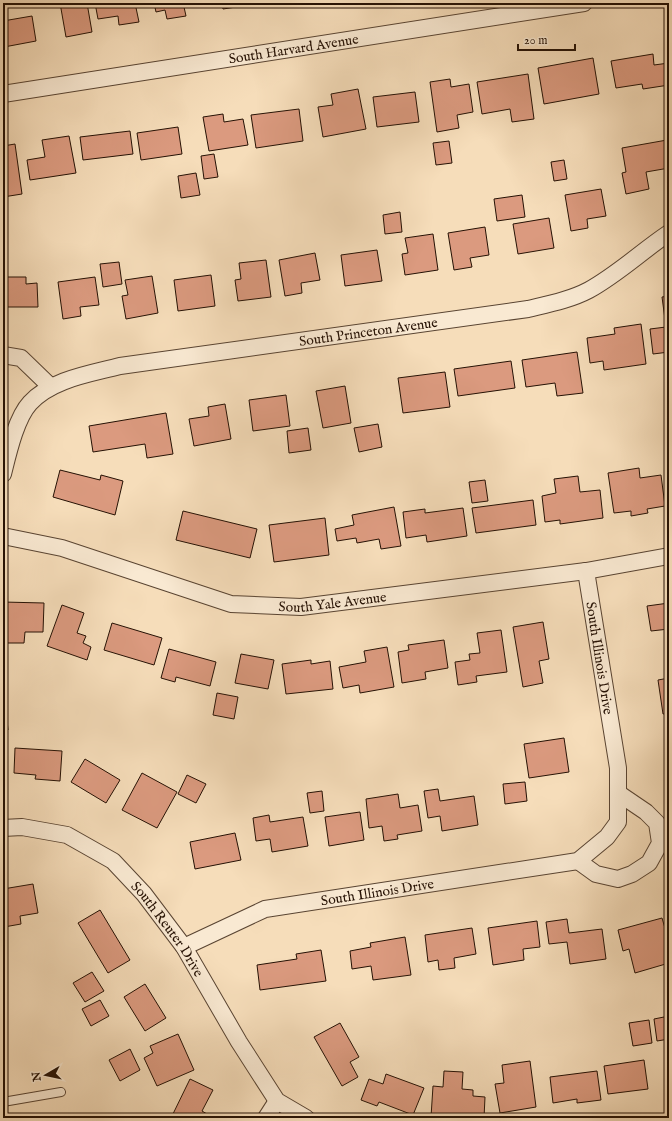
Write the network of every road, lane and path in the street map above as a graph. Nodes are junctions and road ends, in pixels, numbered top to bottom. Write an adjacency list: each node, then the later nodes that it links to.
1 (584, 3): 2 (street, South Harvard Avenue)
2 (3, 94)
3 (669, 233): 5 (street, South Princeton Avenue)
4 (3, 355): 5 (street)
5 (51, 387): 6 (street, South Princeton Avenue)
6 (7, 438): 7 (street, South Princeton Avenue)
7 (3, 474)
8 (3, 536): 10 (street, South Yale Avenue)
9 (669, 556): 10 (street, South Yale Avenue)
10 (586, 571): 11 (street, South Illinois Drive)
11 (618, 793): 13 (street, South Illinois Drive); 13 (street)
12 (3, 828): 14 (street, South Reuter Drive)
13 (578, 861): 14 (street, South Illinois Drive)
14 (184, 947): 16 (street, South Reuter Drive)
15 (61, 1092): 17 (lane)
16 (278, 1101): 18 (street); 19 (street, South Reuter Drive)
17 (3, 1102)
18 (266, 1118)
19 (306, 1118)

